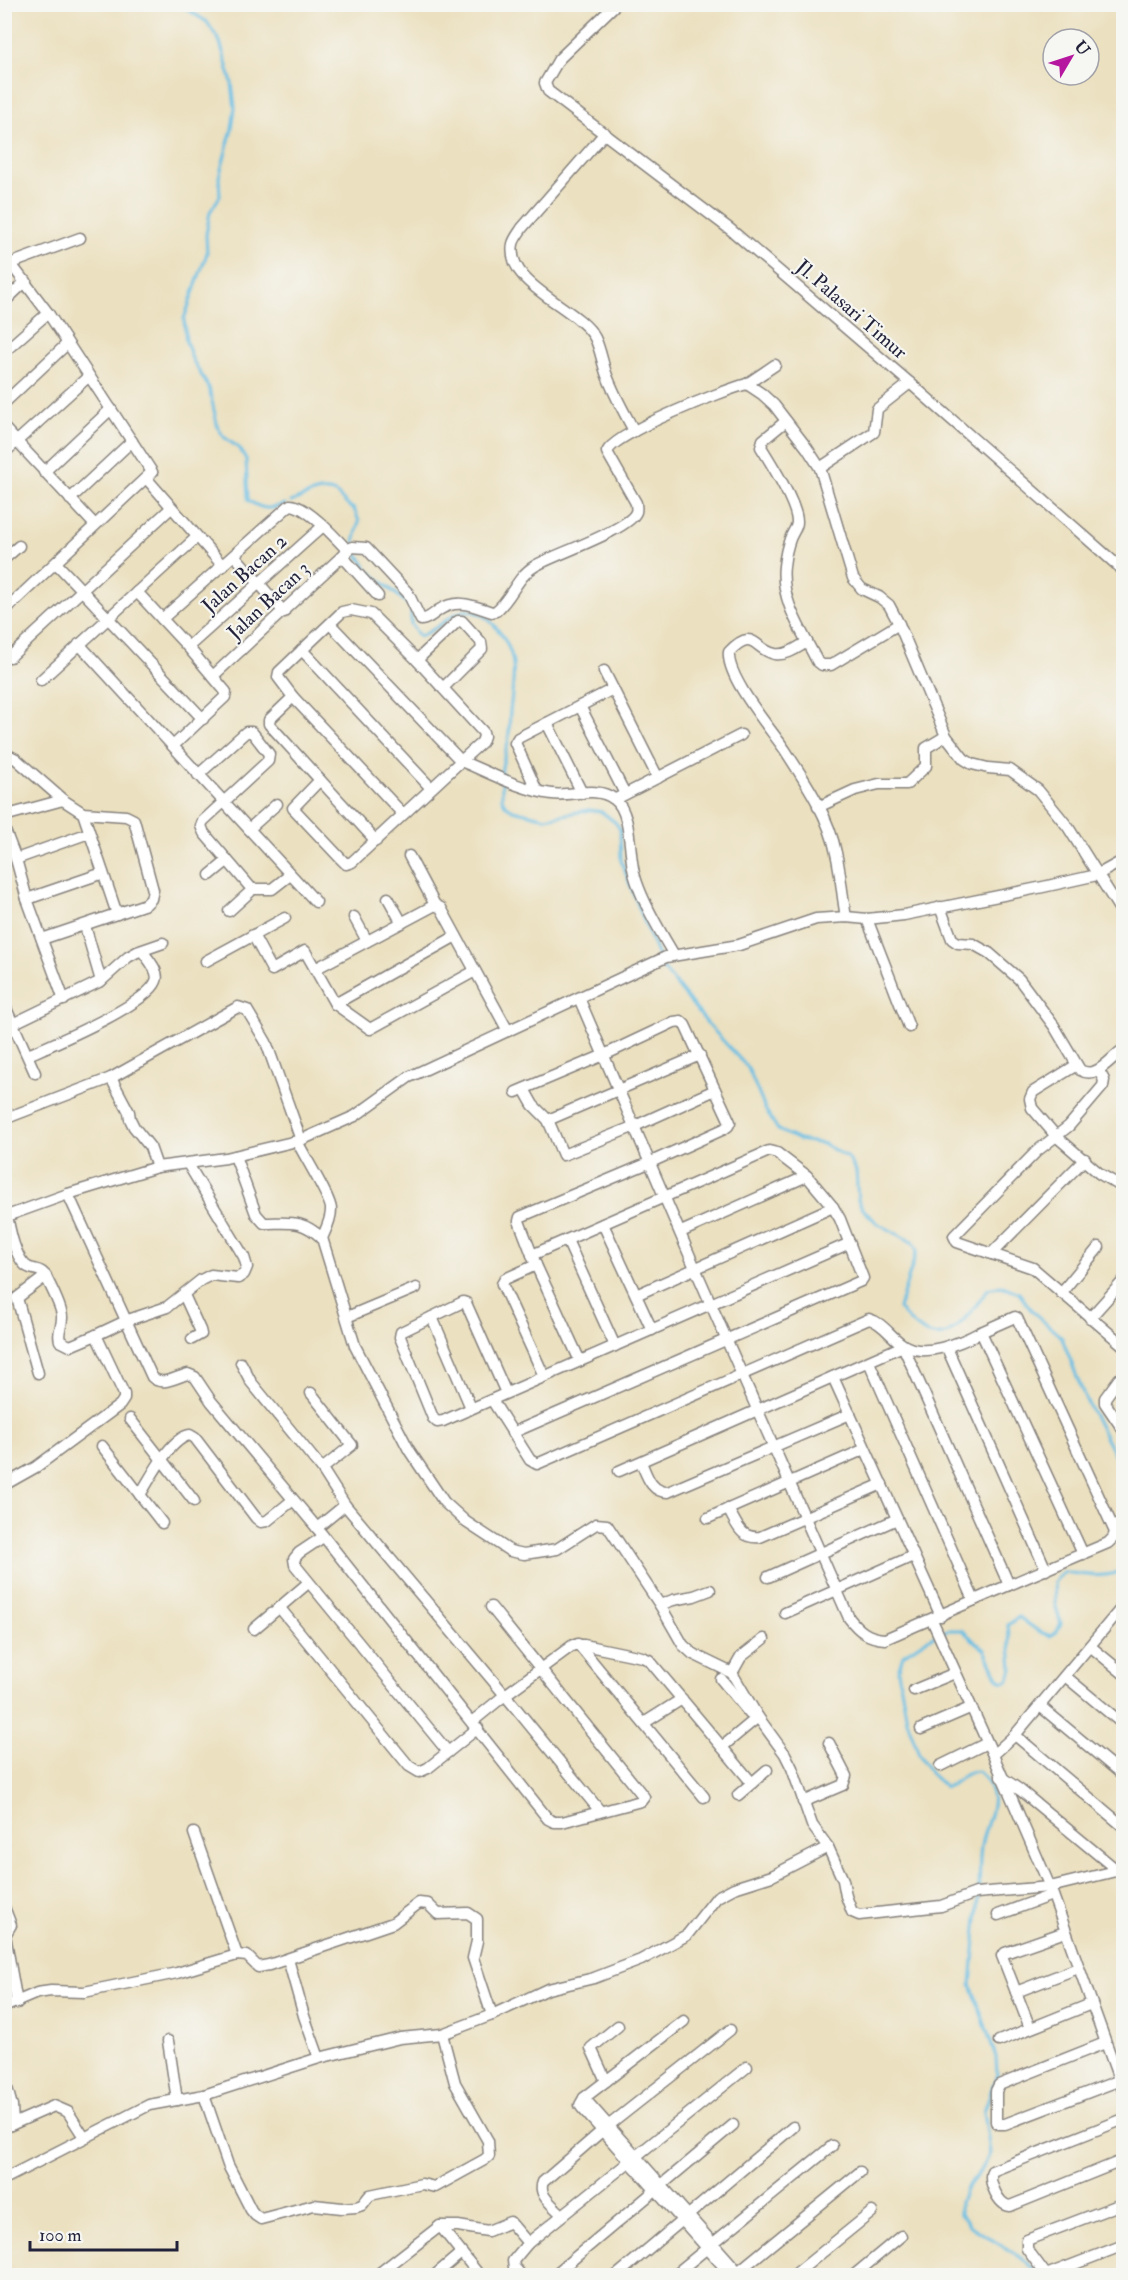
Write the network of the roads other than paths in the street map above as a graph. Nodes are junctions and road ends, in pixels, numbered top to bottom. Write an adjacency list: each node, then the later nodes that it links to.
1 (615, 4): 2 (street, Jl. Palasari Timur)
2 (604, 133): 12 (street, Jl. Palasari Timur); 18 (street)
3 (80, 238): 4 (street)
4 (8, 265): 5 (street)
5 (26, 281): 6 (street); 7 (street)
6 (4, 302)
7 (48, 313): 8 (street); 9 (street)
8 (67, 344): 11 (street); 14 (street)
9 (4, 352)
10 (775, 365): 13 (street)
11 (89, 376): 15 (street); 20 (street)
12 (910, 383): 22 (street); 36 (street, Jl. Palasari Timur)
13 (747, 384): 16 (street); 18 (street)
14 (4, 403)
15 (111, 409): 19 (street); 23 (street)
16 (786, 421): 22 (street); 47 (street)
17 (4, 428): 20 (street)
18 (634, 430): 31 (street)
19 (132, 441): 24 (street); 25 (street)
20 (16, 442): 21 (street); 23 (street)
21 (4, 453)
22 (820, 468): 46 (street)
23 (44, 472): 25 (street)
24 (147, 479): 26 (street); 27 (street)
25 (70, 499): 27 (street)
26 (171, 508): 29 (street); 38 (street)
27 (95, 525): 34 (street)
28 (323, 526): 31 (street); 32 (street); 37 (street, Jalan Bacan 2)
29 (197, 537): 35 (street); 39 (street)
30 (20, 546): 33 (street)
31 (350, 550): 40 (street); 42 (street, Jalan Bacan 3)
32 (235, 556): 35 (street); 37 (street)
33 (4, 559)
34 (56, 563): 38 (street); 41 (street)
35 (223, 566): 44 (street)
36 (1124, 571)
37 (260, 584): 42 (street); 49 (street, Jalan Bacan 2)
38 (83, 591): 43 (street); 51 (street)
39 (137, 592): 43 (street); 44 (street)
40 (378, 596)
41 (4, 610)
42 (284, 612): 54 (street, Jalan Bacan 3)
43 (109, 617): 48 (street); 60 (street)
44 (162, 619): 49 (street)
45 (330, 624): 50 (street); 52 (street); 68 (street)
46 (899, 624): 47 (street); 65 (street)
47 (807, 642): 79 (street)
48 (79, 645): 55 (street); 66 (street)
49 (188, 647): 54 (street)
50 (302, 650): 58 (street); 72 (street)
51 (4, 657)
52 (417, 660): 56 (street); 56 (street)
53 (604, 671): 57 (street)
54 (213, 676): 60 (street)
55 (41, 680)
56 (443, 688): 68 (street)
57 (613, 689): 59 (street); 70 (street)
58 (292, 697): 62 (street); 81 (street)
59 (580, 706): 61 (street); 75 (street)
60 (203, 719): 66 (street)
61 (547, 723): 73 (street); 74 (street)
62 (269, 724): 63 (street); 71 (street)
63 (252, 732): 69 (street); 77 (street)
64 (741, 735): 70 (street)
65 (946, 736): 79 (street); 94 (street)
66 (173, 746): 69 (street)
67 (4, 753): 76 (street)
68 (461, 761): 72 (street); 73 (street)
69 (198, 775): 77 (street)
70 (658, 778): 75 (street)
71 (320, 780): 86 (street); 86 (street)
72 (431, 788): 81 (street)
73 (537, 791): 74 (street)
74 (582, 793): 75 (street)
75 (620, 797): 116 (street)
76 (63, 800): 80 (street); 82 (street)
77 (224, 802): 84 (street); 90 (street)
78 (277, 804): 84 (street)
79 (818, 807): 105 (street)
80 (83, 813): 85 (street); 102 (street)
81 (403, 814): 86 (street)
82 (4, 816)
83 (4, 828): 88 (street)
84 (249, 829): 93 (street)
85 (89, 833): 88 (street); 91 (street)
86 (376, 841)
87 (410, 856): 99 (street)
88 (16, 859): 97 (street)
89 (1124, 860): 94 (street)
90 (227, 861): 92 (street); 95 (street)
91 (104, 873): 97 (street); 102 (street)
92 (210, 875)
93 (290, 875): 95 (street); 98 (street)
94 (1097, 875): 100 (street); 103 (street)
95 (251, 890): 101 (street)
96 (388, 898): 108 (street)
97 (27, 899): 112 (street)
98 (316, 902)
99 (435, 905): 108 (street); 111 (street)
100 (940, 907): 107 (street); 132 (street)
101 (229, 911)
102 (117, 914): 109 (street)
103 (1124, 916)
104 (354, 917): 113 (street)
105 (846, 917): 107 (street); 116 (street)
106 (285, 918): 110 (street)
107 (867, 919): 126 (street)
108 (402, 923): 113 (street)
109 (85, 926): 112 (street); 120 (street)
110 (253, 935): 117 (street); 118 (street)
111 (456, 936): 119 (street); 124 (street)
112 (42, 939): 122 (street)
113 (367, 941): 118 (street)
114 (163, 943): 115 (street)
115 (143, 952): 120 (street); 129 (street)
116 (670, 956): 121 (street)
117 (206, 961)
118 (315, 969): 124 (street)
119 (476, 971): 124 (street); 127 (street)
120 (101, 981): 122 (street)
121 (579, 998): 127 (street); 130 (street)
122 (64, 1000): 125 (street)
123 (4, 1004): 125 (street)
124 (335, 1004)
125 (9, 1026): 129 (street)
126 (909, 1027)
127 (508, 1031): 142 (street)
128 (1124, 1049): 133 (street)
129 (28, 1055): 134 (street)
130 (604, 1055): 131 (street); 137 (street); 139 (street)
131 (700, 1055): 136 (street); 137 (street)
132 (1075, 1066): 133 (street); 141 (street)
133 (1099, 1071): 141 (street)
134 (35, 1073)
135 (111, 1078): 138 (street); 142 (street); 147 (street)
136 (715, 1090): 140 (street); 145 (street)
137 (619, 1091): 139 (street); 140 (street)
138 (4, 1119)
139 (548, 1120): 140 (street)
140 (634, 1126): 145 (street)
141 (1056, 1136): 144 (street); 160 (street)
142 (299, 1140): 143 (street); 156 (street)
143 (235, 1156): 146 (street); 156 (street)
144 (1085, 1159): 149 (street); 160 (street)
145 (651, 1162): 151 (street); 161 (street)
146 (188, 1164): 147 (street); 167 (street)
147 (157, 1167): 150 (street)
148 (807, 1176): 151 (street); 152 (street); 155 (street)
149 (1124, 1188)
150 (68, 1194): 153 (street); 173 (street)
151 (666, 1197): 154 (street); 155 (street)
152 (833, 1207): 158 (street); 162 (street)
153 (5, 1216): 163 (street)
154 (603, 1224): 157 (street); 168 (street)
155 (681, 1232): 162 (street)
156 (322, 1238): 170 (street)
157 (567, 1240): 161 (street); 180 (street)
158 (850, 1243): 169 (street); 177 (street)
159 (1100, 1247): 166 (street)
160 (991, 1254): 166 (street)
161 (534, 1260): 183 (street); 187 (street)
162 (694, 1268): 168 (street); 169 (street)
163 (46, 1276): 176 (street); 186 (street)
164 (1124, 1280): 172 (street)
165 (416, 1288): 170 (street)
166 (1061, 1293): 172 (street)
167 (184, 1295): 173 (street); 178 (street)
168 (636, 1295): 174 (street)
169 (712, 1304): 174 (street); 177 (street)
170 (347, 1317): 230 (street)
171 (432, 1317): 192 (street); 194 (street); 194 (street)
172 (1090, 1318): 179 (street)
173 (128, 1320): 176 (street); 211 (street)
174 (652, 1330): 180 (street)
175 (981, 1332): 182 (street); 221 (street); 221 (street)
176 (96, 1335): 209 (street)
177 (727, 1338): 188 (street); 199 (street)
178 (192, 1339)
179 (1122, 1343)
180 (615, 1346): 183 (street)
181 (903, 1346): 182 (street); 184 (street); 188 (street); 226 (street)
182 (947, 1348): 223 (street)
183 (580, 1360): 187 (street)
184 (868, 1362): 189 (street); 229 (street)
185 (241, 1363): 205 (street)
186 (38, 1373)
187 (544, 1376): 192 (street)
188 (742, 1376): 195 (street); 199 (street)
189 (833, 1377): 195 (street); 196 (street)
190 (1119, 1379): 198 (street)
191 (311, 1393): 205 (street)
192 (507, 1393): 193 (street)
193 (492, 1400): 194 (street); 199 (street)
194 (471, 1408)
195 (757, 1412): 201 (street); 204 (street)
196 (850, 1414): 201 (street); 202 (street)
197 (130, 1419): 203 (street)
198 (1124, 1431)
199 (512, 1433)
200 (102, 1446): 210 (street)
201 (773, 1446): 204 (street); 207 (street)
202 (865, 1449): 207 (street); 208 (street)
203 (161, 1460): 210 (street); 211 (street); 212 (street)
204 (641, 1462): 206 (street)
205 (322, 1469): 213 (street)
206 (619, 1471)
207 (789, 1482): 214 (street); 216 (street)
208 (882, 1484): 216 (street); 217 (street)
209 (4, 1485)
210 (140, 1495): 218 (street)
211 (293, 1500): 219 (street)
212 (194, 1501)
213 (345, 1505): 219 (street); 248 (street)
214 (728, 1509): 215 (street); 216 (street)
215 (708, 1518)
216 (805, 1518): 220 (street)
217 (897, 1519): 220 (street); 222 (street)
218 (162, 1522)
219 (320, 1532): 225 (street); 254 (street)
220 (820, 1554): 224 (street); 227 (street)
221 (1083, 1554): 223 (street)
222 (913, 1556): 227 (street); 236 (street)
223 (1046, 1570): 226 (street)
224 (768, 1577)
225 (308, 1583): 232 (street); 261 (street)
226 (1009, 1585): 229 (street)
227 (836, 1589): 234 (street); 236 (street)
228 (710, 1590): 230 (street)
229 (974, 1600): 236 (street)
230 (660, 1605): 243 (street)
231 (1124, 1605): 235 (street)
232 (279, 1607): 237 (street); 261 (street)
233 (491, 1607): 241 (street)
234 (785, 1613)
235 (1120, 1618): 240 (street)
236 (936, 1621): 242 (street)
237 (254, 1629)
238 (764, 1639): 243 (street)
239 (578, 1644): 241 (street); 249 (street); 253 (street)
240 (1090, 1646): 244 (street); 245 (street)
241 (541, 1668): 248 (street); 271 (street)
242 (955, 1673): 247 (street); 251 (street)
243 (732, 1674): 252 (street)
244 (1124, 1674)
245 (1065, 1676): 250 (street); 255 (street)
246 (721, 1679): 252 (street)
247 (914, 1690)
248 (505, 1695): 254 (street); 271 (street)
249 (682, 1699): 253 (street); 260 (street)
250 (1040, 1706): 257 (street); 265 (street)
251 (970, 1708): 256 (street); 259 (street)
252 (757, 1719): 260 (street); 270 (street)
253 (644, 1723): 269 (street)
254 (475, 1725): 261 (street); 271 (street)
255 (1124, 1725)
256 (921, 1729)
257 (1015, 1735): 262 (street); 272 (street)
258 (830, 1743): 270 (street)
259 (987, 1743): 262 (street); 263 (street)
260 (722, 1747): 267 (street)
261 (448, 1752)
262 (993, 1755): 266 (street)
263 (939, 1766)
264 (767, 1770): 267 (street)
265 (1124, 1776)
266 (1001, 1778): 275 (street); 276 (street)
267 (752, 1782): 268 (street)
268 (738, 1795)
269 (704, 1797)
270 (803, 1802): 274 (street)
271 (600, 1811)
272 (1124, 1827)
273 (194, 1833): 280 (street)
274 (828, 1847): 276 (street); 287 (street)
275 (1121, 1870): 276 (street)
276 (1051, 1891): 278 (street); 279 (street)
277 (4, 1907): 284 (street)
278 (998, 1915)
279 (1065, 1932): 282 (street); 283 (street)
280 (237, 1955): 281 (street); 284 (street)
281 (288, 1959): 287 (street); 296 (street)
282 (1078, 1968): 283 (street); 285 (street)
283 (1016, 1992): 290 (street)
284 (17, 2003): 286 (street)
285 (1091, 2004): 290 (street); 295 (street)
286 (4, 2007)
287 (492, 2015): 292 (street)
288 (684, 2021): 300 (street)
289 (618, 2026): 300 (street)
290 (1030, 2028): 294 (street)
291 (730, 2030): 308 (street)
292 (442, 2034): 296 (street); 302 (street)
293 (168, 2041): 303 (street)
294 (999, 2041)
295 (1105, 2043): 299 (street); 299 (street)
296 (319, 2058): 302 (street)
297 (747, 2067): 311 (street)
298 (4, 2077): 306 (street)
299 (1121, 2079): 301 (street)
300 (606, 2081): 308 (street)
301 (1124, 2093)
302 (204, 2095): 303 (street)
303 (177, 2100): 309 (street)
304 (1124, 2119): 312 (street)
305 (733, 2125): 315 (street)
306 (9, 2126): 309 (street)
307 (793, 2127): 319 (street)
308 (606, 2128): 311 (street); 318 (street)
309 (84, 2137): 314 (street)
310 (832, 2146): 323 (street)
311 (633, 2158): 315 (street); 318 (street)
312 (1124, 2160)
313 (860, 2172): 327 (street)
314 (6, 2174)
315 (659, 2188): 319 (street); 332 (street)
316 (1124, 2203): 328 (street)
317 (872, 2212): 335 (street)
318 (562, 2216): 322 (street)
319 (685, 2216): 323 (street); 333 (street)
320 (440, 2226): 322 (street); 325 (street); 326 (street)
321 (901, 2236): 336 (street)
322 (528, 2243): 331 (street)
323 (710, 2245): 327 (street); 334 (street)
324 (1124, 2245): 328 (street)
325 (462, 2253): 329 (street); 330 (street)
326 (377, 2275)
327 (736, 2275)
328 (1046, 2275)
329 (434, 2276)
330 (480, 2276)
331 (522, 2276)
332 (553, 2276)
333 (616, 2276)
334 (674, 2276)
335 (793, 2276)
336 (853, 2276)

